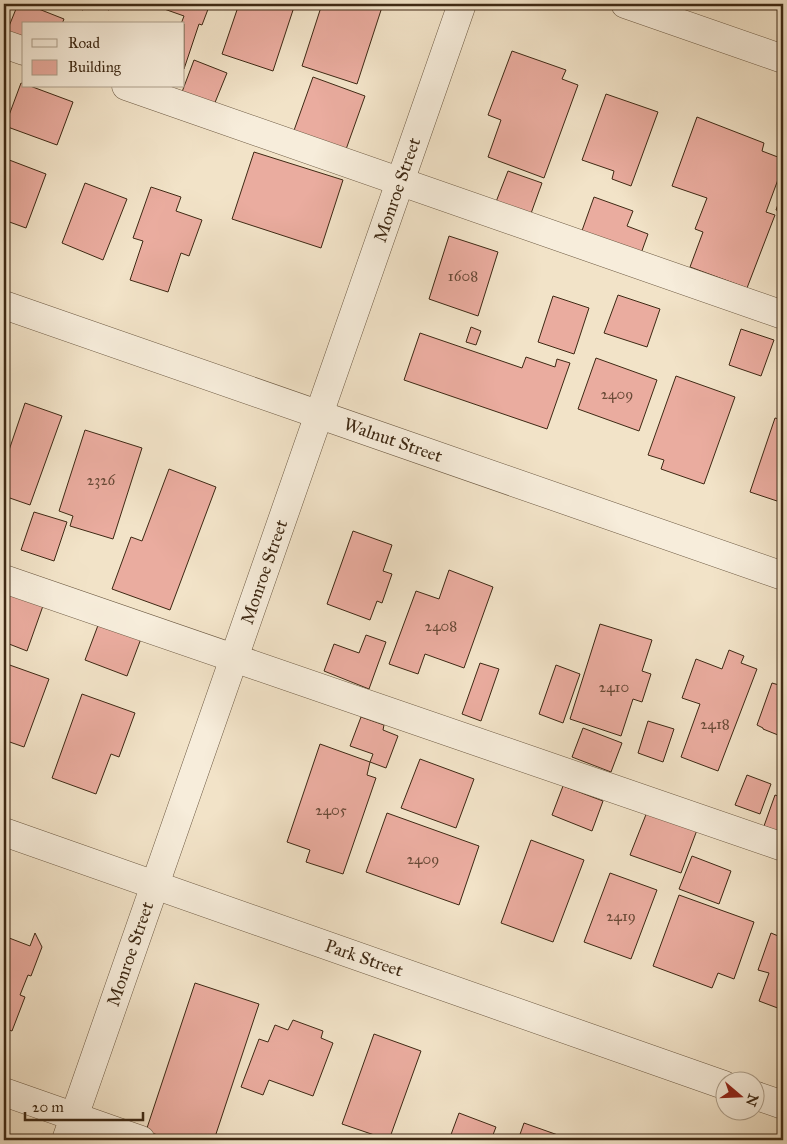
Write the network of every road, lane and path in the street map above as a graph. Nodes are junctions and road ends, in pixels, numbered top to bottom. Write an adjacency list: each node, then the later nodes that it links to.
1 (462, 4): 7 (street, Monroe Street)
2 (625, 4): 5 (street)
3 (4, 44): 4 (street)
4 (22, 50)
5 (783, 59)
6 (132, 88): 7 (street)
7 (400, 182): 9 (street); 10 (street, Monroe Street)
8 (4, 305): 10 (street, Walnut Street)
9 (783, 315)
10 (319, 414): 11 (street, Walnut Street); 13 (street, Monroe Street)
11 (783, 576)
12 (4, 579): 13 (street)
13 (234, 658): 15 (street); 16 (street, Monroe Street)
14 (4, 832): 16 (street, Park Street)
15 (783, 847)
16 (155, 885): 17 (street, Park Street); 21 (street, Monroe Street)
17 (714, 1081)
18 (4, 1092): 21 (street)
19 (764, 1098): 20 (street)
20 (783, 1105)
21 (70, 1129): 22 (street)
22 (141, 1140)

